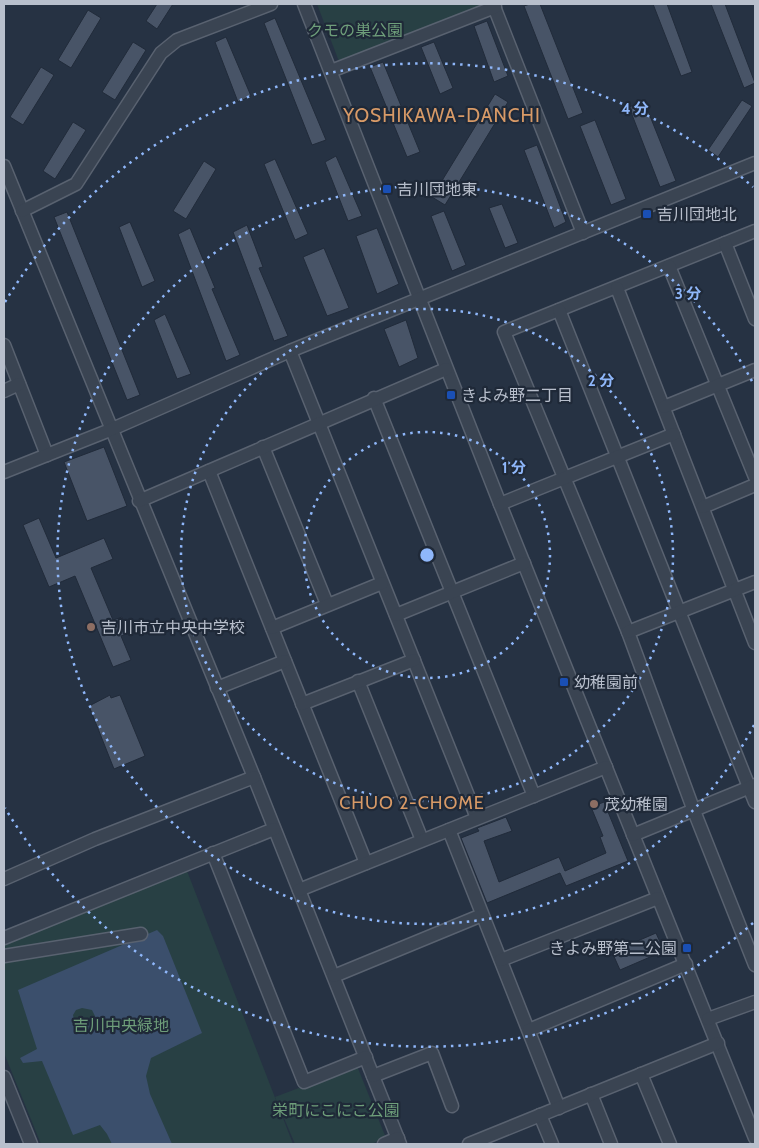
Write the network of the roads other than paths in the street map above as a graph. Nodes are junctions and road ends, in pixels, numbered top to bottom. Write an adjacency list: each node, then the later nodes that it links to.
1 (271, 4): 7 (street)
2 (304, 4): 4 (street)
3 (494, 5): 4 (street); 9 (street)
4 (331, 71): 13 (street)
5 (755, 163): 9 (street)
6 (4, 168): 7 (street)
7 (22, 211): 26 (street)
8 (755, 232): 10 (street)
9 (583, 233): 13 (street)
10 (724, 243): 11 (street); 15 (street)
11 (669, 266): 12 (street); 21 (street)
12 (617, 288): 14 (street); 24 (street)
13 (419, 298): 17 (street); 18 (street)
14 (559, 310): 30 (street); 33 (street)
15 (755, 319)
16 (4, 345): 20 (street)
17 (290, 351): 25 (street); 26 (street)
18 (446, 368): 23 (street); 37 (street)
19 (755, 370): 21 (street)
20 (19, 384): 22 (street); 29 (street)
21 (718, 385): 24 (street); 34 (street)
22 (4, 391)
23 (374, 398): 25 (street); 43 (street)
24 (664, 407): 27 (street)
25 (319, 423): 28 (street); 41 (street)
26 (110, 430): 29 (street); 36 (street)
27 (674, 434): 30 (street); 38 (street)
28 (264, 447): 31 (street); 44 (street)
29 (47, 455): 32 (street)
30 (617, 456): 33 (street); 45 (street)
31 (208, 471): 36 (street); 47 (street)
32 (4, 472)
33 (564, 477): 37 (street); 48 (street)
34 (755, 477)
35 (755, 485): 38 (street)
36 (139, 500): 53 (street)
37 (500, 504): 39 (street)
38 (702, 508): 42 (street)
39 (524, 563): 43 (street); 55 (street)
40 (755, 582): 42 (street)
41 (382, 583): 44 (street); 46 (street)
42 (735, 590): 45 (street); 49 (street)
43 (452, 592): 46 (street); 58 (street)
44 (327, 604): 47 (street)
45 (680, 611): 48 (street); 57 (street)
46 (396, 615): 50 (street)
47 (272, 628): 51 (street)
48 (628, 632): 60 (street)
49 (755, 642)
50 (414, 660): 52 (street); 61 (street)
51 (284, 661): 53 (street); 54 (street)
52 (358, 682): 54 (street); 65 (street)
53 (217, 688): 56 (street)
54 (302, 704): 67 (street)
55 (606, 767): 58 (street); 64 (street)
56 (254, 777): 62 (street); 68 (street)
57 (752, 786): 59 (street); 60 (street)
58 (534, 796): 61 (street)
59 (755, 802)
60 (694, 811): 64 (street); 77 (street)
61 (477, 818): 63 (street)
62 (274, 829): 66 (street); 69 (street)
63 (449, 830): 65 (street); 71 (street)
64 (632, 835): 70 (street)
65 (422, 840): 67 (street)
66 (213, 853): 73 (street); 83 (street)
67 (366, 863): 69 (street)
68 (4, 879)
69 (299, 890): 78 (street)
70 (658, 898): 75 (street); 76 (street)
71 (482, 914): 75 (street); 78 (street)
72 (140, 934): 74 (street)
73 (4, 938)
74 (4, 956)
75 (500, 960): 81 (street)
76 (686, 964): 80 (street); 81 (street)
77 (755, 965)
78 (334, 976): 83 (street)
79 (755, 1002): 80 (street)
80 (708, 1019): 82 (street)
81 (530, 1030): 90 (street)
82 (718, 1043): 84 (street); 93 (street)
83 (366, 1057): 85 (street)
84 (641, 1074): 88 (street); 100 (street)
85 (373, 1076): 89 (street); 92 (street)
86 (4, 1077): 87 (street)
87 (7, 1094): 95 (street)
88 (591, 1094): 90 (street); 99 (street)
89 (452, 1106)
90 (559, 1108): 91 (street)
91 (540, 1115): 94 (street); 98 (street)
92 (398, 1138): 96 (street)
93 (755, 1138)
94 (490, 1140): 97 (street)
95 (31, 1144)
96 (384, 1144)
97 (469, 1144)
98 (552, 1144)
99 (611, 1144)
100 (670, 1144)

